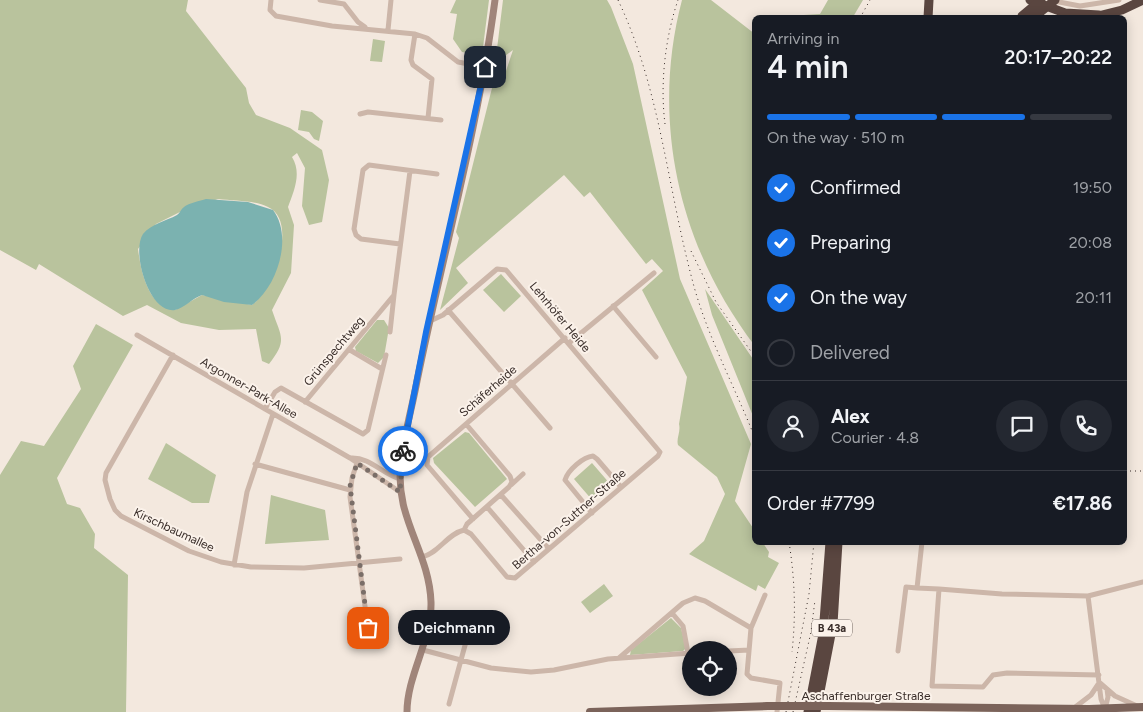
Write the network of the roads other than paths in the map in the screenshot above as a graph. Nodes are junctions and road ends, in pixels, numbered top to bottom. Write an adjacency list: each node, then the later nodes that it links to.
1 (271, 0): 20 (street)
2 (320, 0): 13 (street)
3 (391, 0): 22 (street)
4 (495, 0): 24 (street)
5 (923, 0): 14 (highway)
6 (928, 0): 15 (highway)
7 (1030, 0): 18 (highway)
8 (1041, 0): 16 (highway, bridge)
9 (1050, 0): 11 (street)
10 (1055, 0): 17 (highway, bridge)
11 (1119, 0)
12 (1143, 0): 19 (highway)
13 (353, 15): 20 (street); 21 (street)
14 (922, 15)
15 (928, 15)
16 (1022, 15)
17 (1037, 15)
18 (1085, 15)
19 (1100, 15)
20 (343, 27): 21 (street)
21 (368, 28): 22 (street)
22 (388, 30): 23 (street)
23 (415, 34): 24 (street); 26 (street)
24 (485, 67): 35 (street)
25 (360, 114): 26 (street)
26 (428, 118): 27 (street)
27 (441, 120)
28 (410, 171): 29 (street); 30 (street); 30 (street)
29 (437, 174)
30 (400, 244): 32 (street)
31 (654, 272): 33 (street)
32 (394, 294): 36 (street); 40 (street, Grünspechtweg)
33 (613, 306): 39 (street); 43 (street)
34 (448, 310): 35 (street, Lehrhöfer Heide); 38 (street, Lehrhöfer Heide); 45 (street)
35 (428, 322): 58 (street)
36 (390, 332)
37 (137, 335): 41 (street, Argonner-Park-Allee)
38 (565, 338): 39 (street, Lehrhöfer Heide); 45 (street, Schäferheide)
39 (569, 343): 51 (street, Lehrhöfer Heide)
40 (350, 350): 44 (street); 46 (street, Grünspechtweg)
41 (173, 355): 47 (street, Argonner-Park-Allee); 76 (street, Kirschbaumallee)
42 (386, 355): 44 (street)
43 (656, 357)
44 (382, 369): 46 (street)
45 (511, 384): 49 (street, Schäferheide); 50 (street)
46 (305, 402): 47 (street, Grünspechtweg)
47 (265, 409): 48 (street, Argonner-Park-Allee)
48 (273, 414): 52 (street, Argonner-Park-Allee); 55 (street)
49 (466, 424): 53 (street, Schäferheide); 59 (street)
50 (550, 428)
51 (660, 452): 60 (street, Bertha-von-Suttner-Straße)
52 (350, 458): 54 (street, Argonner-Park-Allee); 58 (street, Argonner-Park-Allee)
53 (427, 460): 56 (street, Schäferheide); 66 (street)
54 (357, 463): 61 (street); 62 (street, Argonner-Park-Allee)
55 (255, 464): 61 (street); 76 (street)
56 (410, 469)
57 (523, 474): 59 (street)
58 (400, 479): 62 (street)
59 (509, 487): 63 (street)
60 (621, 487): 65 (street, Bertha-von-Suttner-Straße); 65 (street)
61 (350, 490): 75 (street)
62 (400, 492): 72 (street)
63 (501, 495): 64 (street); 71 (street)
64 (487, 507): 66 (street); 74 (street)
65 (592, 513): 71 (street, Bertha-von-Suttner-Straße)
66 (473, 519): 67 (street)
67 (464, 530): 72 (street); 74 (street, Bertha-von-Suttner-Straße)
68 (830, 545): 104 (highway, B 43a)
69 (838, 545): 105 (highway, B 43a)
70 (922, 545): 78 (street)
71 (549, 549): 74 (street, Bertha-von-Suttner-Straße)
72 (422, 557): 87 (street)
73 (400, 559): 75 (street, Kirschbaumallee)
74 (534, 562)
75 (359, 564): 76 (street, Kirschbaumallee); 84 (street)
76 (234, 565)
77 (1143, 582): 81 (street)
78 (917, 588): 79 (street); 90 (street)
79 (939, 589): 81 (street); 94 (street)
80 (765, 595): 85 (street)
81 (1088, 596): 94 (street)
82 (672, 612): 85 (street); 86 (street); 92 (street)
83 (473, 616): 93 (street)
84 (368, 628)
85 (751, 628): 88 (street)
86 (687, 641)
87 (423, 650): 93 (street); 101 (street)
88 (749, 650): 89 (street); 103 (street)
89 (737, 651)
90 (898, 651)
91 (682, 654): 92 (street)
92 (618, 658): 93 (street)
93 (460, 660): 97 (street)
94 (1098, 675): 95 (street)
95 (1100, 682): 96 (street); 98 (street); 100 (street)
96 (1107, 689): 98 (street); 99 (street)
97 (449, 704)
98 (1104, 709): 99 (main road, Aschaffenburger Straße); 100 (main road, Aschaffenburger Straße)
99 (1135, 709)
100 (1067, 710): 102 (main road, Aschaffenburger Straße, bridge)
101 (407, 712)
102 (590, 712)
103 (776, 712)
104 (808, 712)
105 (816, 712)

